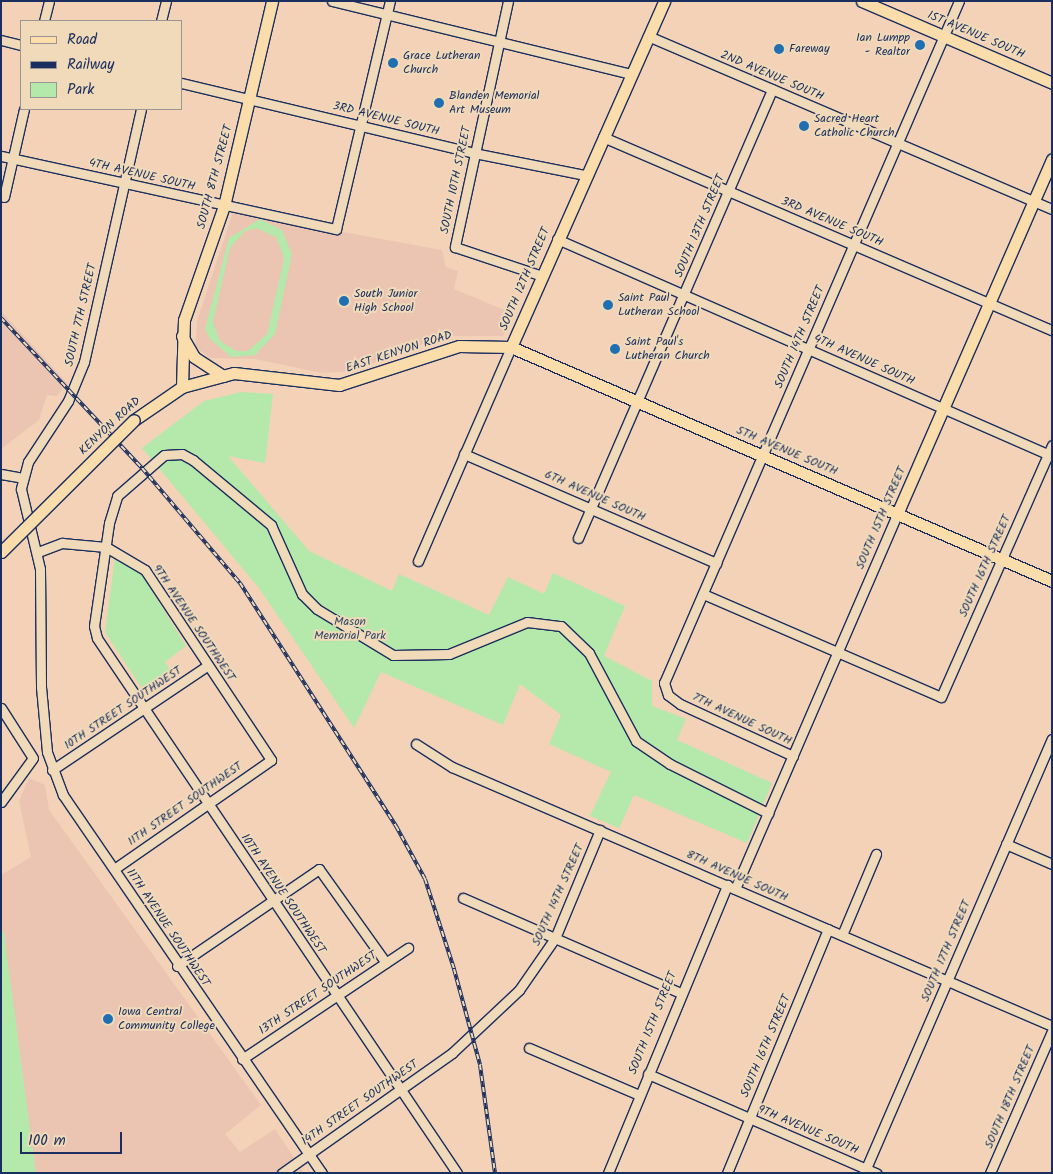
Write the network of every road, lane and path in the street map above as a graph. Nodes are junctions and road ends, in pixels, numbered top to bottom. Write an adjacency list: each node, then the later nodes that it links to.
1 (49, 1): 11 (street)
2 (166, 1): 12 (street)
3 (272, 1): 22 (main road, SOUTH 8TH STREET)
4 (332, 1): 10 (street)
5 (390, 1): 10 (street)
6 (508, 1): 16 (street, SOUTH 10TH STREET)
7 (862, 1): 14 (main road, 1ST AVENUE SOUTH)
8 (959, 1): 14 (street, SOUTH 14TH STREET)
9 (661, 3): 13 (main road, SOUTH 12TH STREET)
10 (386, 14): 16 (street); 25 (street)
11 (44, 20)
12 (161, 20)
13 (648, 36): 18 (main road, SOUTH 12TH STREET); 21 (street, 2ND AVENUE SOUTH)
14 (944, 36): 20 (main road, 1ST AVENUE SOUTH); 27 (street, SOUTH 14TH STREET)
15 (1, 40): 17 (street)
16 (499, 41): 18 (street); 28 (street, SOUTH 10TH STREET)
17 (20, 45)
18 (631, 74): 26 (main road, SOUTH 12TH STREET)
19 (182, 83): 22 (street, 3RD AVENUE SOUTH)
20 (1052, 83)
21 (772, 89): 27 (street, 2ND AVENUE SOUTH); 34 (street, SOUTH 13TH STREET)
22 (249, 99): 25 (street, 3RD AVENUE SOUTH); 37 (main road, SOUTH 8TH STREET)
23 (24, 110): 30 (street)
24 (141, 110): 33 (street, SOUTH 7TH STREET)
25 (360, 126): 28 (street, 3RD AVENUE SOUTH); 37 (street, 4TH AVENUE SOUTH)
26 (603, 137): 32 (main road, SOUTH 12TH STREET); 34 (street, 3RD AVENUE SOUTH)
27 (898, 143): 36 (street, 2ND AVENUE SOUTH); 40 (street, SOUTH 14TH STREET)
28 (474, 153): 32 (street, 3RD AVENUE SOUTH); 41 (street, SOUTH 10TH STREET)
29 (1, 156): 30 (street, 4TH AVENUE SOUTH)
30 (13, 158): 33 (street, 4TH AVENUE SOUTH); 35 (street)
31 (1052, 159): 36 (main road, SOUTH 15TH STREET)
32 (585, 175): 39 (main road, SOUTH 12TH STREET)
33 (124, 185): 37 (street, 4TH AVENUE SOUTH); 58 (street, SOUTH 7TH STREET)
34 (728, 191): 40 (street, 3RD AVENUE SOUTH); 42 (street, SOUTH 13TH STREET)
35 (4, 196)
36 (1033, 201): 38 (street, 2ND AVENUE SOUTH); 43 (main road, SOUTH 15TH STREET)
37 (224, 206): 45 (main road, SOUTH 8TH STREET)
38 (1052, 209)
39 (557, 240): 41 (main road, SOUTH 12TH STREET); 42 (street, 4TH AVENUE SOUTH)
40 (854, 245): 43 (street, 3RD AVENUE SOUTH); 47 (street, SOUTH 14TH STREET)
41 (542, 276): 46 (main road, SOUTH 12TH STREET)
42 (684, 295): 47 (street, 4TH AVENUE SOUTH); 51 (street, SOUTH 13TH STREET)
43 (989, 303): 44 (street, 3RD AVENUE SOUTH); 52 (main road, SOUTH 15TH STREET)
44 (1052, 330)
45 (182, 335): 49 (main road); 50 (main road, SOUTH 8TH STREET)
46 (511, 347): 48 (main road, EAST KENYON ROAD); 51 (main road, 5TH AVENUE SOUTH); 54 (street, SOUTH 12TH STREET)
47 (808, 349): 52 (street, 4TH AVENUE SOUTH); 56 (street, SOUTH 14TH STREET)
48 (266, 375): 49 (main road, KENYON ROAD)
49 (223, 376): 50 (main road, KENYON ROAD)
50 (182, 387): 63 (main road, KENYON ROAD, bridge)
51 (637, 402): 56 (main road, 5TH AVENUE SOUTH); 59 (street, SOUTH 13TH STREET)
52 (944, 408): 55 (street, 4TH AVENUE SOUTH); 60 (main road, SOUTH 15TH STREET)
53 (1052, 445): 55 (street, SOUTH 16TH STREET)
54 (464, 454): 59 (street, 6TH AVENUE SOUTH); 66 (street, SOUTH 12TH STREET)
55 (1050, 455): 65 (street, SOUTH 16TH STREET)
56 (762, 456): 60 (main road, 5TH AVENUE SOUTH); 67 (street, SOUTH 14TH STREET)
57 (1, 474): 58 (street)
58 (23, 478): 64 (street, SOUTH 7TH STREET)
59 (591, 508): 61 (street, SOUTH 13TH STREET); 67 (street, 6TH AVENUE SOUTH)
60 (898, 514): 65 (main road, 5TH AVENUE SOUTH); 70 (street, SOUTH 15TH STREET)
61 (578, 538)
62 (106, 548): 64 (street, 9TH AVENUE SOUTHWEST); 71 (street, 9TH AVENUE SOUTHWEST); 74 (street, 10TH AVENUE SOUTHWEST); 84 (street)
63 (1, 552)
64 (38, 552): 77 (street, SOUTH 7TH STREET)
65 (1002, 559): 68 (main road, 5TH AVENUE SOUTH); 70 (street, SOUTH 16TH STREET)
66 (418, 561)
67 (716, 563): 69 (street, SOUTH 14TH STREET)
68 (1052, 581)
69 (703, 594): 70 (street); 72 (street, SOUTH 14TH STREET)
70 (838, 652): 78 (street, SOUTH 15TH STREET)
71 (207, 666): 74 (street, 10TH STREET SOUTHWEST); 80 (street, 9TH AVENUE SOUTHWEST)
72 (664, 682): 78 (street, 7TH AVENUE SOUTH)
73 (1, 708): 79 (street)
74 (142, 708): 81 (street, 10TH STREET SOUTHWEST); 83 (street, 10TH AVENUE SOUTHWEST)
75 (1052, 739): 86 (street, SOUTH 17TH STREET)
76 (416, 744): 85 (street, 8TH AVENUE SOUTH)
77 (47, 752): 79 (street); 81 (street, 11TH AVENUE SOUTHWEST)
78 (793, 756): 84 (street, SOUTH 15TH STREET)
79 (33, 758): 82 (street)
80 (271, 760): 83 (street, 11TH STREET SOUTHWEST)
81 (52, 770): 89 (street, 11TH AVENUE SOUTHWEST)
82 (1, 802)
83 (207, 804): 89 (street, 11TH STREET SOUTHWEST); 92 (street, 10TH AVENUE SOUTHWEST)
84 (768, 813): 90 (street, SOUTH 15TH STREET)
85 (600, 830): 90 (street, 8TH AVENUE SOUTH); 95 (street, SOUTH 14TH STREET)
86 (1006, 844): 88 (street); 99 (street, SOUTH 17TH STREET)
87 (876, 854): 94 (street)
88 (1052, 864)
89 (114, 869): 98 (street, 11TH AVENUE SOUTHWEST)
90 (731, 887): 93 (street, 8TH AVENUE SOUTH); 100 (street, SOUTH 15TH STREET)
91 (463, 898): 95 (street)
92 (272, 901): 97 (street); 98 (street); 101 (street, 10TH AVENUE SOUTHWEST)
93 (828, 929): 94 (street, 8TH AVENUE SOUTH); 110 (street, SOUTH 16TH STREET)
94 (842, 935): 99 (street, 8TH AVENUE SOUTH)
95 (555, 938): 100 (street); 105 (street, SOUTH 14TH STREET)
96 (408, 948): 97 (street, 13TH STREET SOUTHWEST)
97 (386, 963): 101 (street, 13TH STREET SOUTHWEST)
98 (177, 966): 106 (street, 11TH AVENUE SOUTHWEST)
99 (947, 981): 102 (street, 8TH AVENUE SOUTH); 112 (street, SOUTH 17TH STREET)
100 (680, 992): 107 (street, SOUTH 15TH STREET)
101 (337, 995): 106 (street, 13TH STREET SOUTHWEST); 108 (street, 10TH AVENUE SOUTHWEST)
102 (1052, 1026)
103 (1052, 1031): 119 (street, SOUTH 18TH STREET)
104 (529, 1048): 109 (street)
105 (452, 1053): 108 (street, 14TH STREET SOUTHWEST)
106 (242, 1059): 111 (street, 11TH AVENUE SOUTHWEST)
107 (648, 1074): 109 (street, SOUTH 15TH STREET); 110 (street, 9TH AVENUE SOUTH)
108 (402, 1089): 111 (street, 14TH STREET SOUTHWEST); 115 (street, 10TH AVENUE SOUTHWEST)
109 (639, 1095): 116 (street, SOUTH 15TH STREET)
110 (750, 1118): 112 (street, 9TH AVENUE SOUTH); 117 (street, SOUTH 16TH STREET)
111 (310, 1155): 113 (street, 14TH STREET SOUTHWEST); 114 (street, 11TH AVENUE SOUTHWEST)
112 (865, 1171): 118 (street, 9TH AVENUE SOUTH)
113 (282, 1173)
114 (322, 1173)
115 (457, 1173)
116 (608, 1173)
117 (727, 1173)
118 (876, 1173)
119 (990, 1173)

